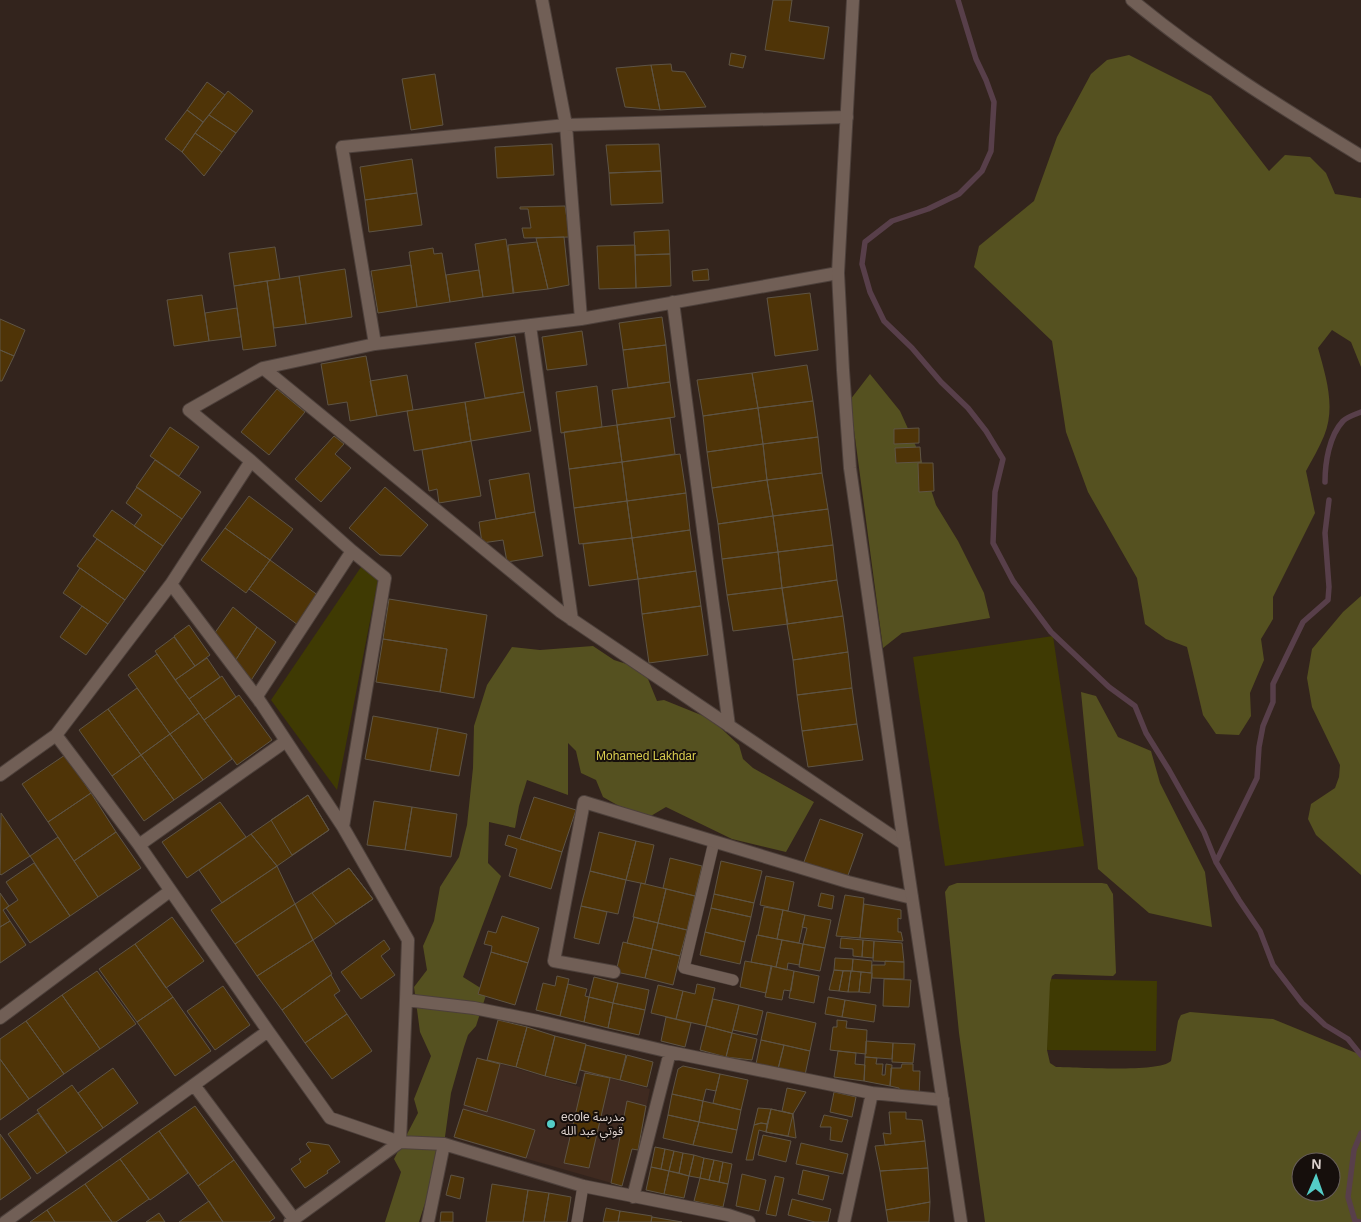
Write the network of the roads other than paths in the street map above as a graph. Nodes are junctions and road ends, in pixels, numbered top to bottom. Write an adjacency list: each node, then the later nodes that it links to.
1 (542, 0): 5 (street)
2 (853, 0): 4 (street)
3 (1132, 0): 6 (street)
4 (847, 117): 5 (street); 7 (street)
5 (566, 125): 9 (street); 11 (street)
6 (1361, 156)
7 (838, 273): 8 (street); 24 (street)
8 (673, 302): 9 (street); 18 (street)
9 (581, 319): 10 (street)
10 (530, 326): 11 (street); 16 (street)
11 (375, 344): 12 (street)
12 (263, 368): 13 (street); 16 (street)
13 (252, 461): 14 (street); 15 (street)
14 (352, 551): 17 (street); 22 (street)
15 (171, 584): 17 (street); 19 (street)
16 (572, 620): 18 (street)
17 (261, 703): 20 (street)
18 (730, 726): 24 (street)
19 (56, 735): 21 (street); 25 (street)
20 (286, 741): 22 (street); 25 (street)
21 (0, 775)
22 (343, 827): 30 (street)
23 (714, 842): 27 (street); 28 (street); 29 (lane)
24 (904, 844): 27 (street)
25 (139, 845): 26 (street)
26 (170, 891): 31 (street); 32 (street)
27 (912, 898): 36 (street)
28 (614, 972)
29 (733, 980)
30 (406, 1000): 33 (street); 37 (street)
31 (0, 1018)
32 (268, 1031): 34 (street); 37 (street)
33 (670, 1052): 35 (street); 40 (street)
34 (194, 1085): 41 (street); 42 (street)
35 (872, 1092): 36 (street); 46 (street)
36 (943, 1100): 47 (street)
37 (400, 1142): 38 (street); 41 (street)
38 (444, 1144): 39 (street); 43 (street)
39 (583, 1186): 40 (street); 44 (lane)
40 (633, 1197): 45 (street)
41 (292, 1220)
42 (5, 1222)
43 (428, 1222)
44 (577, 1222)
45 (749, 1222)
46 (844, 1222)
47 (960, 1222)

